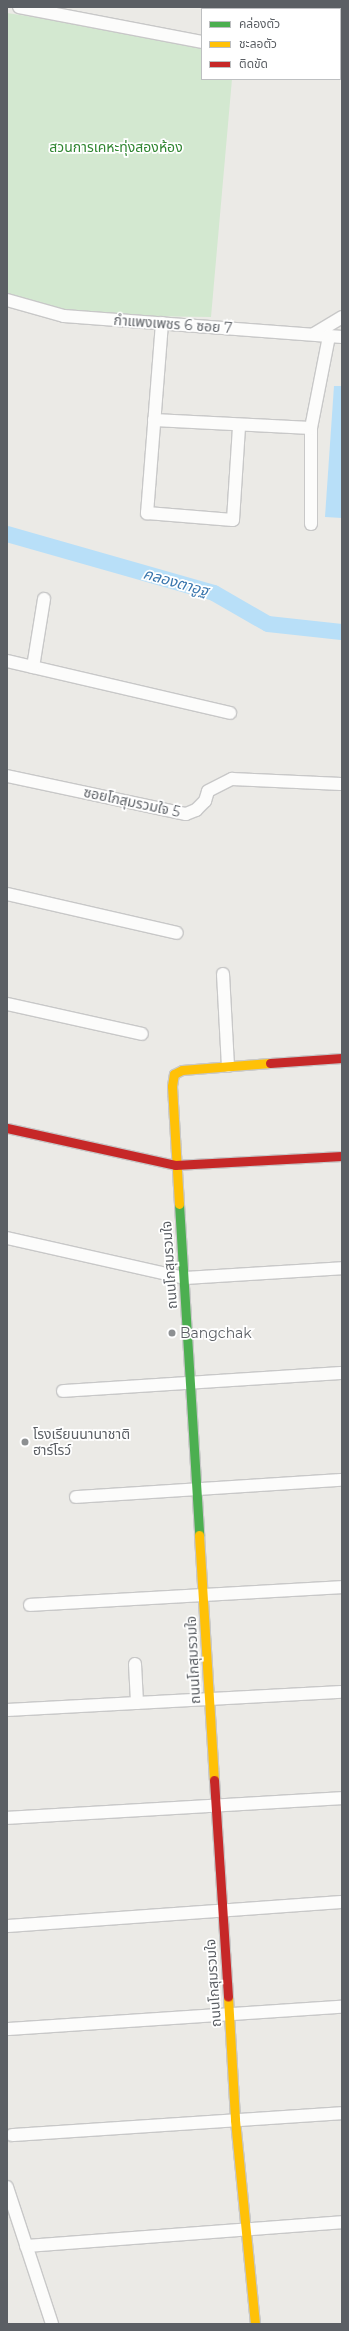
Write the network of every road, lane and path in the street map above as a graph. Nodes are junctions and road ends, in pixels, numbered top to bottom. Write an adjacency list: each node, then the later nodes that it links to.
1 (19, 7): 2 (street)
2 (201, 42)
3 (7, 300): 5 (street, กำแพงเพชร 6 ซอย 7)
4 (342, 317): 6 (street)
5 (162, 323): 6 (street, กำแพงเพชร 6 ซอย 7); 9 (street)
6 (314, 334): 7 (street, กำแพงเพชร 6 ซอย 7)
7 (329, 336): 8 (street, กำแพงเพชร 6 ซอย 7); 11 (street)
8 (342, 337)
9 (154, 420): 10 (street); 10 (street)
10 (239, 426): 11 (street)
11 (311, 428): 12 (street)
12 (311, 524)
13 (44, 599): 15 (street)
14 (7, 661): 15 (street)
15 (33, 667): 16 (street)
16 (230, 713)
17 (7, 776): 18 (street, ซอยโกสุมรวมใจ 5)
18 (341, 784)
19 (7, 894): 20 (street)
20 (177, 933)
21 (223, 974): 25 (street)
22 (7, 1004): 23 (street)
23 (142, 1034)
24 (342, 1058): 25 (street)
25 (228, 1066): 28 (street, ถนนโกสุมรวมใจ)
26 (7, 1128): 28 (street)
27 (342, 1156): 28 (street)
28 (175, 1165): 31 (street, ถนนโกสุมรวมใจ)
29 (7, 1238): 31 (street)
30 (342, 1268): 31 (street)
31 (185, 1278): 33 (street, ถนนโกสุมรวมใจ)
32 (342, 1373): 33 (street)
33 (190, 1382): 34 (street); 36 (street, ถนนโกสุมรวมใจ)
34 (63, 1391)
35 (342, 1480): 36 (street)
36 (198, 1490): 37 (street); 39 (street, ถนนโกสุมรวมใจ)
37 (76, 1497)
38 (342, 1587): 39 (street)
39 (204, 1597): 40 (street); 43 (street, ถนนโกสุมรวมใจ)
40 (30, 1605)
41 (135, 1664): 44 (street)
42 (342, 1692): 43 (street)
43 (210, 1700): 44 (street); 47 (street, ถนนโกสุมรวมใจ)
44 (137, 1703): 45 (street)
45 (7, 1710)
46 (342, 1798): 47 (street)
47 (215, 1805): 48 (street); 50 (street, ถนนโกสุมรวมใจ)
48 (7, 1818)
49 (342, 1902): 50 (street)
50 (222, 1910): 51 (street); 53 (street, ถนนโกสุมรวมใจ)
51 (7, 1926)
52 (342, 2007): 53 (street)
53 (229, 2014): 54 (street); 56 (street, ถนนโกสุมรวมใจ)
54 (7, 2029)
55 (342, 2113): 56 (street)
56 (235, 2120): 57 (street); 60 (street, ถนนโกสุมรวมใจ)
57 (12, 2136)
58 (8, 2190): 61 (street)
59 (342, 2222): 60 (street)
60 (247, 2230): 61 (street); 63 (street, ถนนโกสุมรวมใจ)
61 (26, 2246): 62 (street)
62 (52, 2324)
63 (256, 2324)

